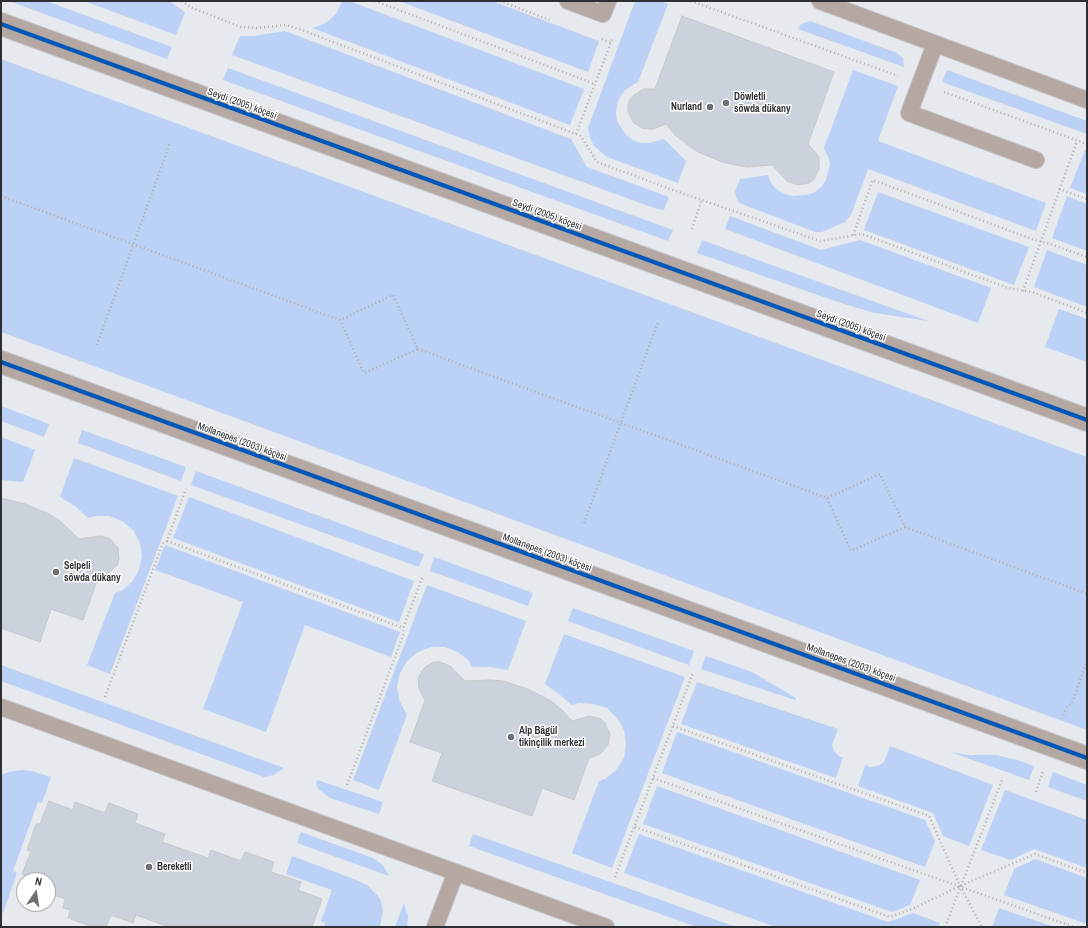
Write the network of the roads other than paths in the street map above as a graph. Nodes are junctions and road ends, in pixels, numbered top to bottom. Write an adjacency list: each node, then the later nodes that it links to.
1 (568, 1): 2 (lane)
2 (608, 1)
3 (820, 1): 5 (lane)
4 (1, 24): 9 (street, Seýdi (2005) köçesi)
5 (935, 44): 6 (lane); 7 (lane)
6 (1087, 100)
7 (1036, 160)
8 (1, 362): 11 (street, Mollanepes (2003) köçesi)
9 (1087, 420)
10 (1, 707): 12 (lane)
11 (1087, 758)
12 (456, 872): 13 (lane); 14 (lane)
13 (435, 927)
14 (606, 927)

